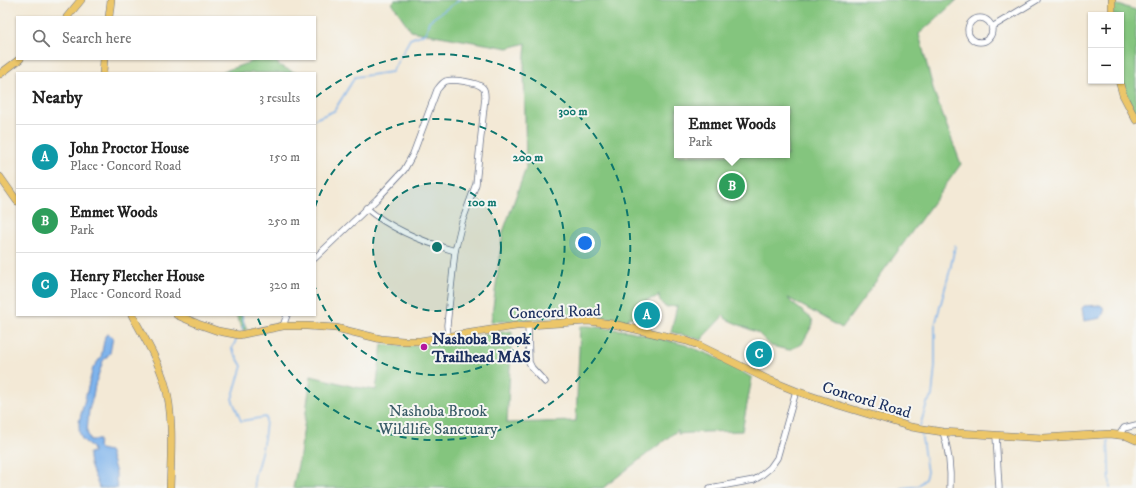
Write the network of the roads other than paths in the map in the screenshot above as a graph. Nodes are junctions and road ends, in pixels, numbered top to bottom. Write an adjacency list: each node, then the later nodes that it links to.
1 (81, 0): 6 (main road)
2 (111, 0): 7 (main road)
3 (1037, 0): 8 (street)
4 (1112, 0): 5 (main road)
5 (1112, 12)
6 (68, 16)
7 (109, 16)
8 (992, 27): 8 (street)
9 (19, 60): 12 (main road)
10 (104, 60): 11 (main road)
11 (103, 72)
12 (0, 74)
13 (1120, 84): 14 (main road)
14 (1136, 120)
15 (0, 177): 16 (main road)
16 (16, 200)
17 (366, 208): 18 (street); 18 (street); 19 (street)
18 (455, 252): 25 (street)
19 (316, 257)
20 (133, 316): 33 (main road)
21 (179, 316): 24 (main road, Concord Road)
22 (287, 316): 24 (street)
23 (528, 325): 25 (main road, Concord Road); 26 (street); 27 (main road, Concord Road)
24 (283, 326): 25 (main road, Concord Road)
25 (448, 336)
26 (545, 382)
27 (796, 391): 29 (main road, Concord Road); 34 (street)
28 (1136, 425): 30 (street)
29 (943, 432): 31 (main road, Concord Road); 35 (street)
30 (1119, 435): 31 (main road, Concord Road); 32 (main road, Concord Road)
31 (996, 436): 36 (street)
32 (1136, 440)
33 (170, 488)
34 (710, 488)
35 (950, 488)
36 (999, 488)

